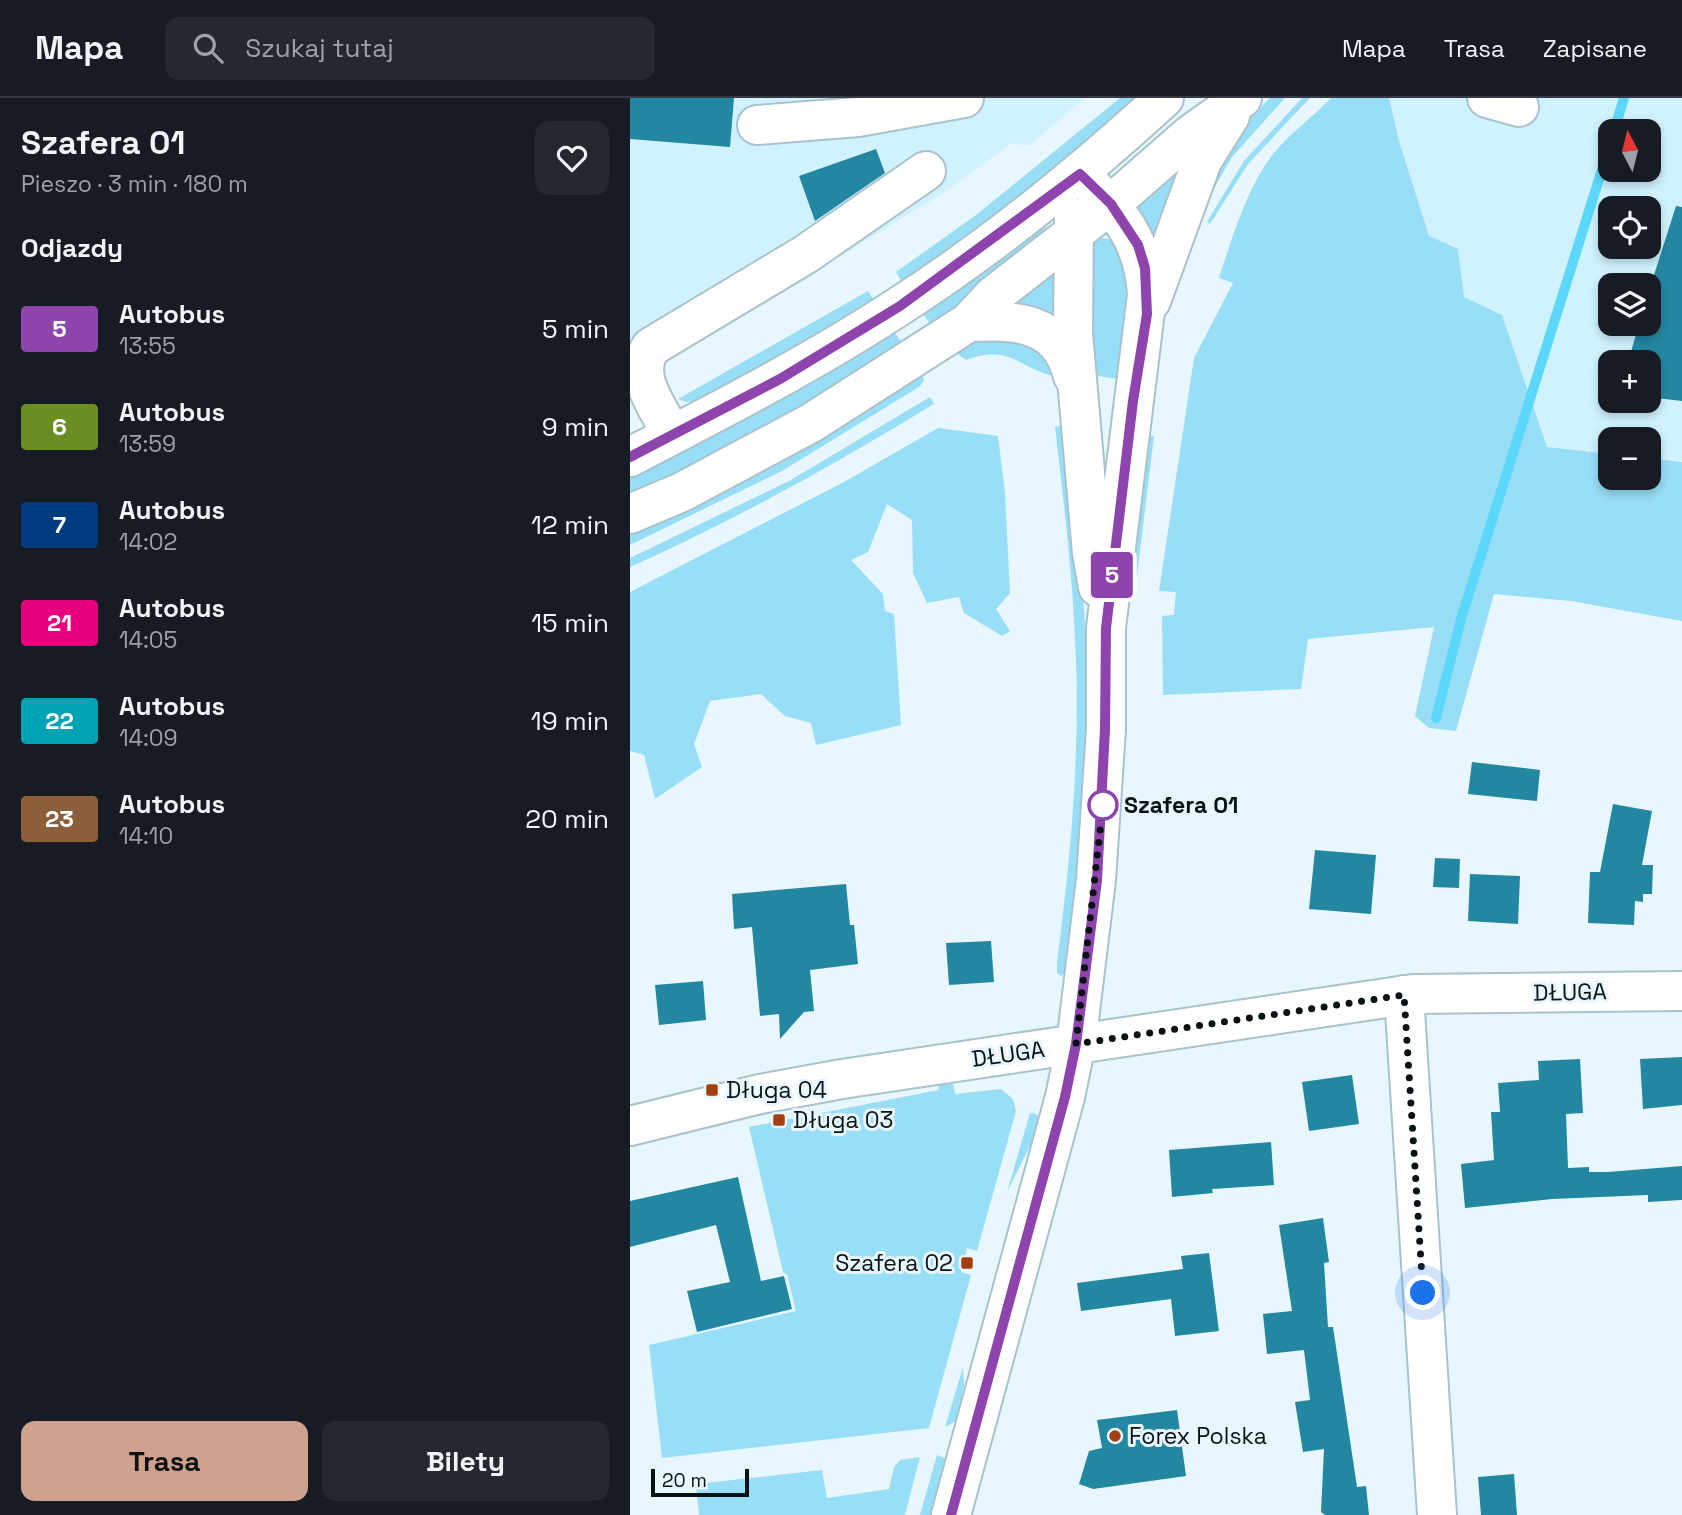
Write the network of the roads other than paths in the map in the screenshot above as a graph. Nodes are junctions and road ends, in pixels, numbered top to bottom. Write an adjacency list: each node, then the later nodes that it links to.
1 (964, 98): 4 (street)
2 (1164, 98): 6 (street)
3 (1242, 99): 7 (street); 9 (street)
4 (757, 125)
5 (926, 171): 12 (street)
6 (1080, 174): 7 (street); 8 (street); 12 (street)
7 (1111, 204): 8 (street); 9 (street)
8 (1072, 236): 10 (street); 11 (street)
9 (1147, 314): 15 (street)
10 (969, 322): 11 (street); 14 (street)
11 (1079, 403): 15 (street)
12 (672, 435): 13 (street)
13 (630, 457)
14 (630, 514)
15 (1106, 628): 18 (street)
16 (1682, 991): 17 (street, DŁUGA)
17 (1404, 995): 18 (street, DŁUGA); 21 (street)
18 (1076, 1044): 19 (street, DŁUGA); 20 (street)
19 (630, 1126)
20 (951, 1515)
21 (1437, 1515)

